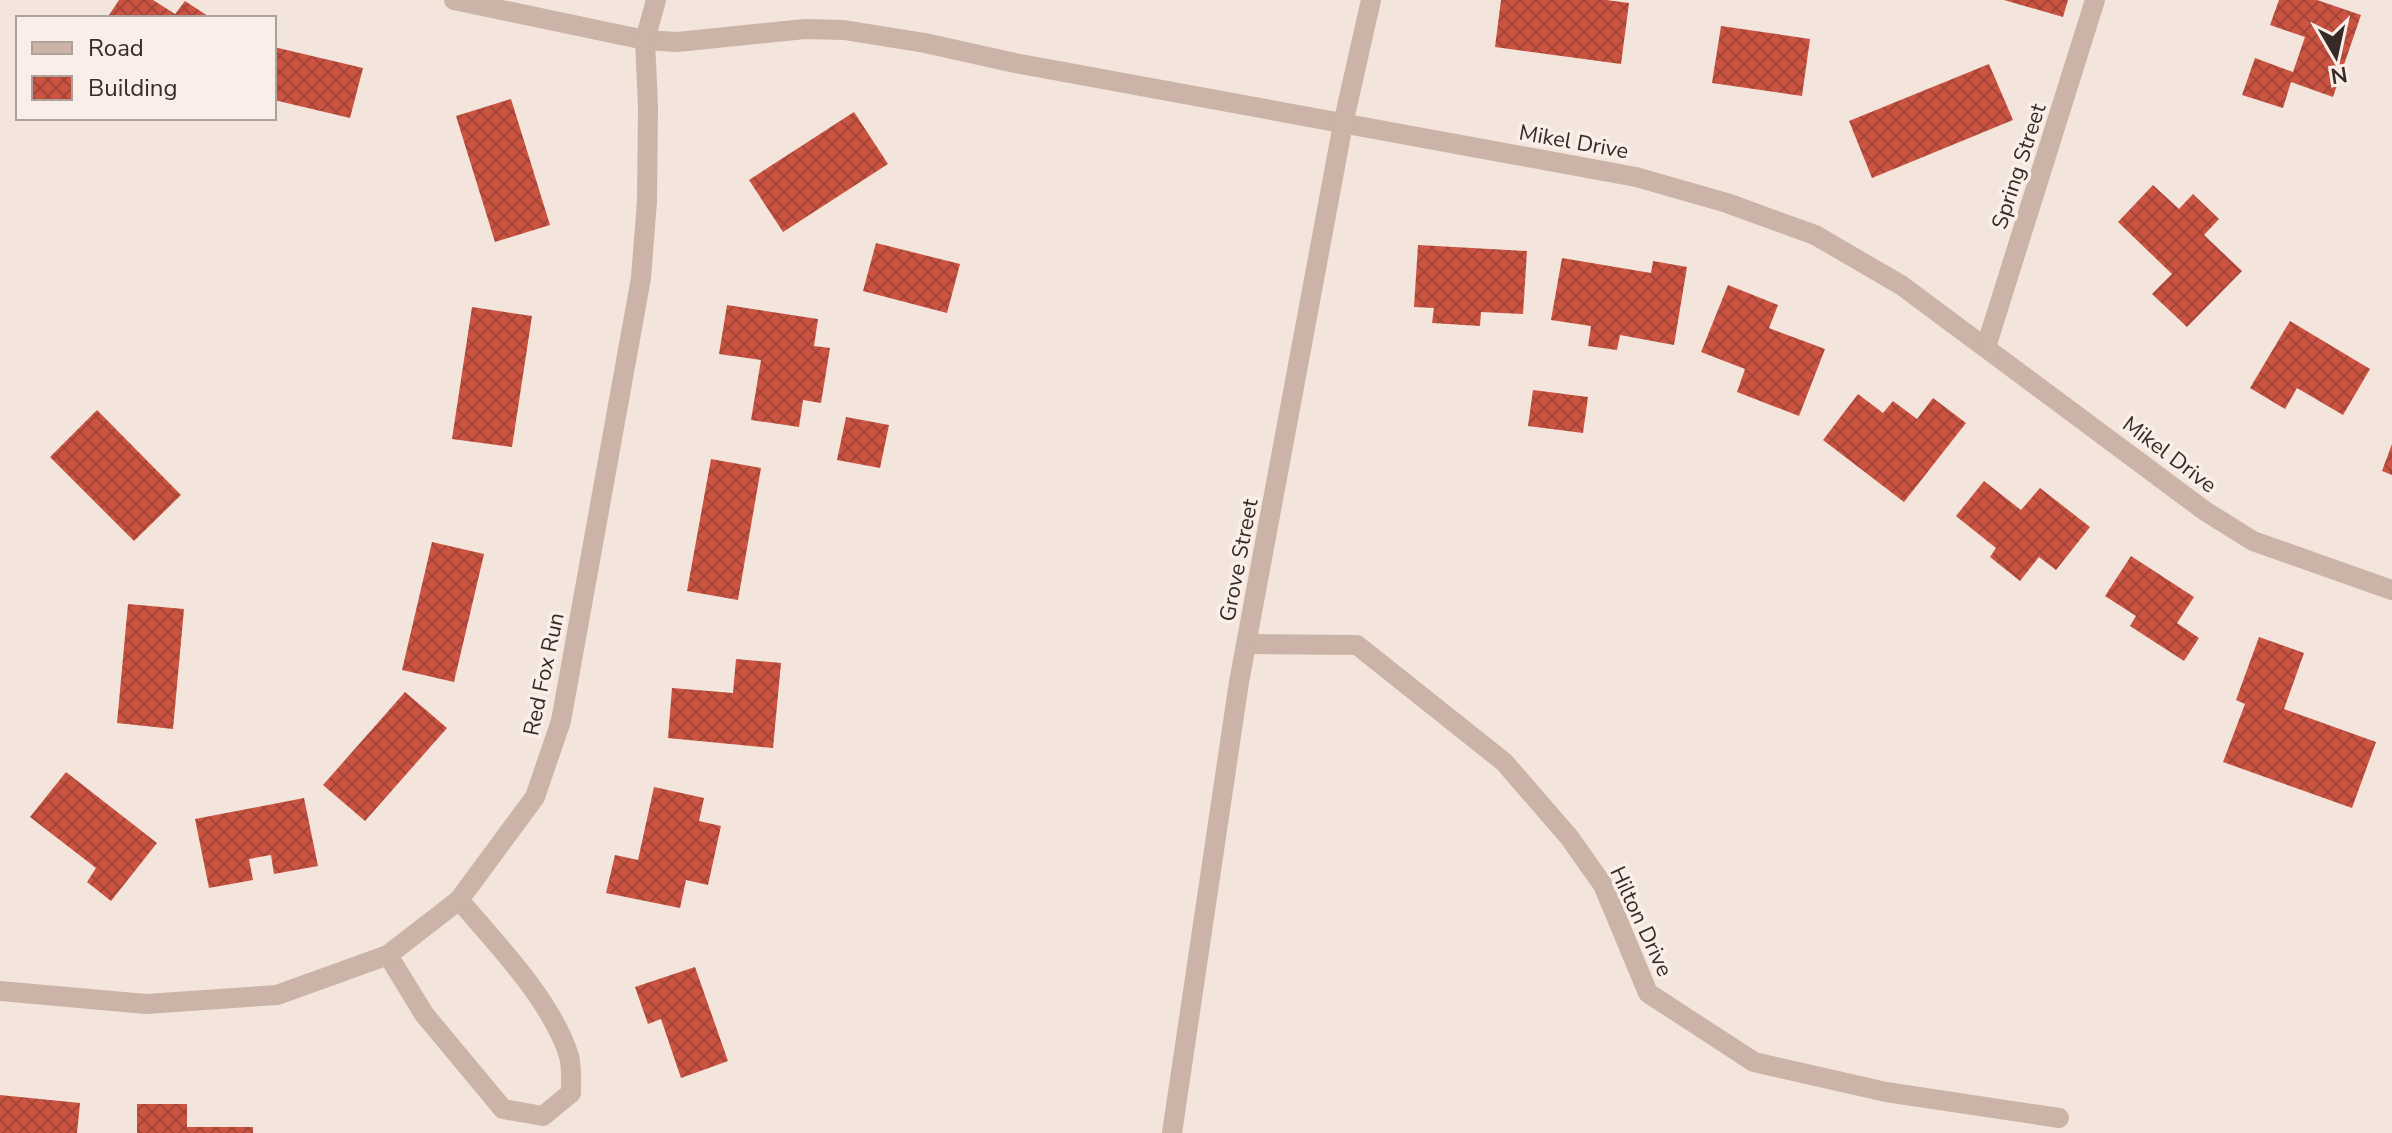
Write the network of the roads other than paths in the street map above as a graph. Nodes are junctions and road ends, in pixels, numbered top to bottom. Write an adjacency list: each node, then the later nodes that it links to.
1 (454, 0): 5 (street, Mikel Drive)
2 (656, 0): 5 (street, Red Fox Run)
3 (1371, 0): 6 (street, Grove Street)
4 (2095, 0): 7 (street, Spring Street)
5 (645, 40): 6 (street, Mikel Drive); 10 (street, Red Fox Run)
6 (1343, 124): 7 (street, Mikel Drive); 9 (street, Grove Street)
7 (1986, 347): 8 (street, Mikel Drive)
8 (2392, 590)
9 (1247, 644): 13 (street, Hilton Drive); 14 (street, Grove Street)
10 (459, 900): 11 (street, Red Fox Run); 11 (street)
11 (388, 955): 12 (street, Red Fox Run)
12 (0, 991)
13 (2059, 1118)
14 (1172, 1133)

